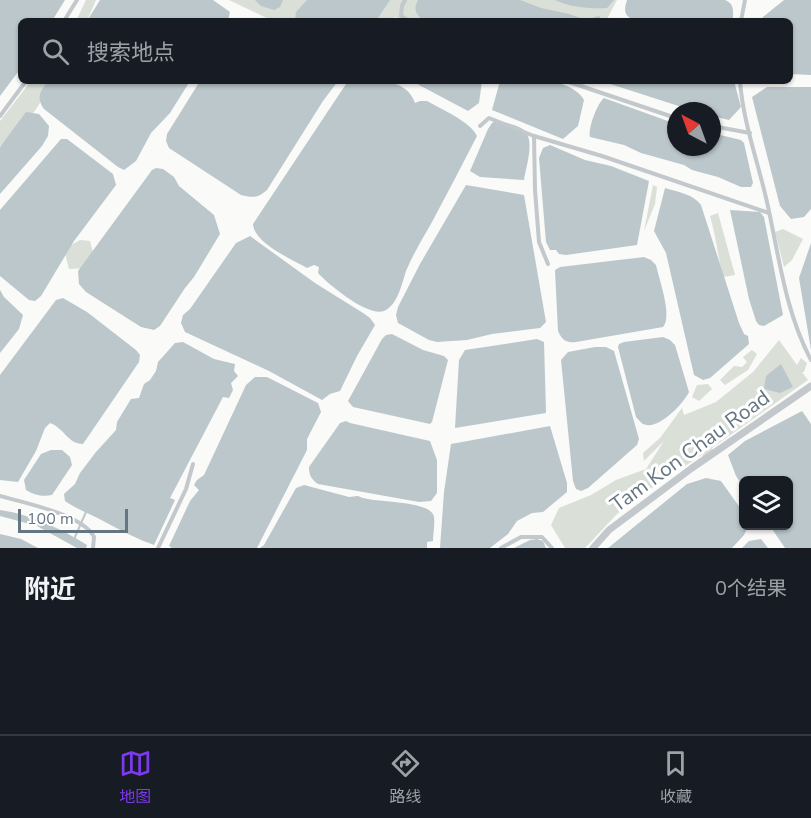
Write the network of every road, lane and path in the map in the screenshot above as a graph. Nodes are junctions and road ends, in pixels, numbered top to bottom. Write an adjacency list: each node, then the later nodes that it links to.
1 (76, 0): 4 (lane)
2 (405, 0): 5 (lane)
3 (745, 0): 6 (lane)
4 (66, 18)
5 (404, 18)
6 (742, 18)
7 (24, 84): 11 (lane)
8 (575, 84): 10 (lane)
9 (741, 84): 14 (lane)
10 (667, 115)
11 (0, 116)
12 (480, 126): 15 (lane)
13 (721, 128): 14 (lane)
14 (750, 133): 16 (lane)
15 (534, 136): 16 (lane); 17 (lane)
16 (769, 213): 18 (lane)
17 (548, 264)
18 (811, 360)
19 (811, 386): 26 (street, Tam Kon Chau Road)
20 (193, 464): 23 (lane)
21 (0, 496): 22 (lane)
22 (93, 548)
23 (158, 548)
24 (501, 548): 25 (lane)
25 (552, 548)
26 (593, 548)

